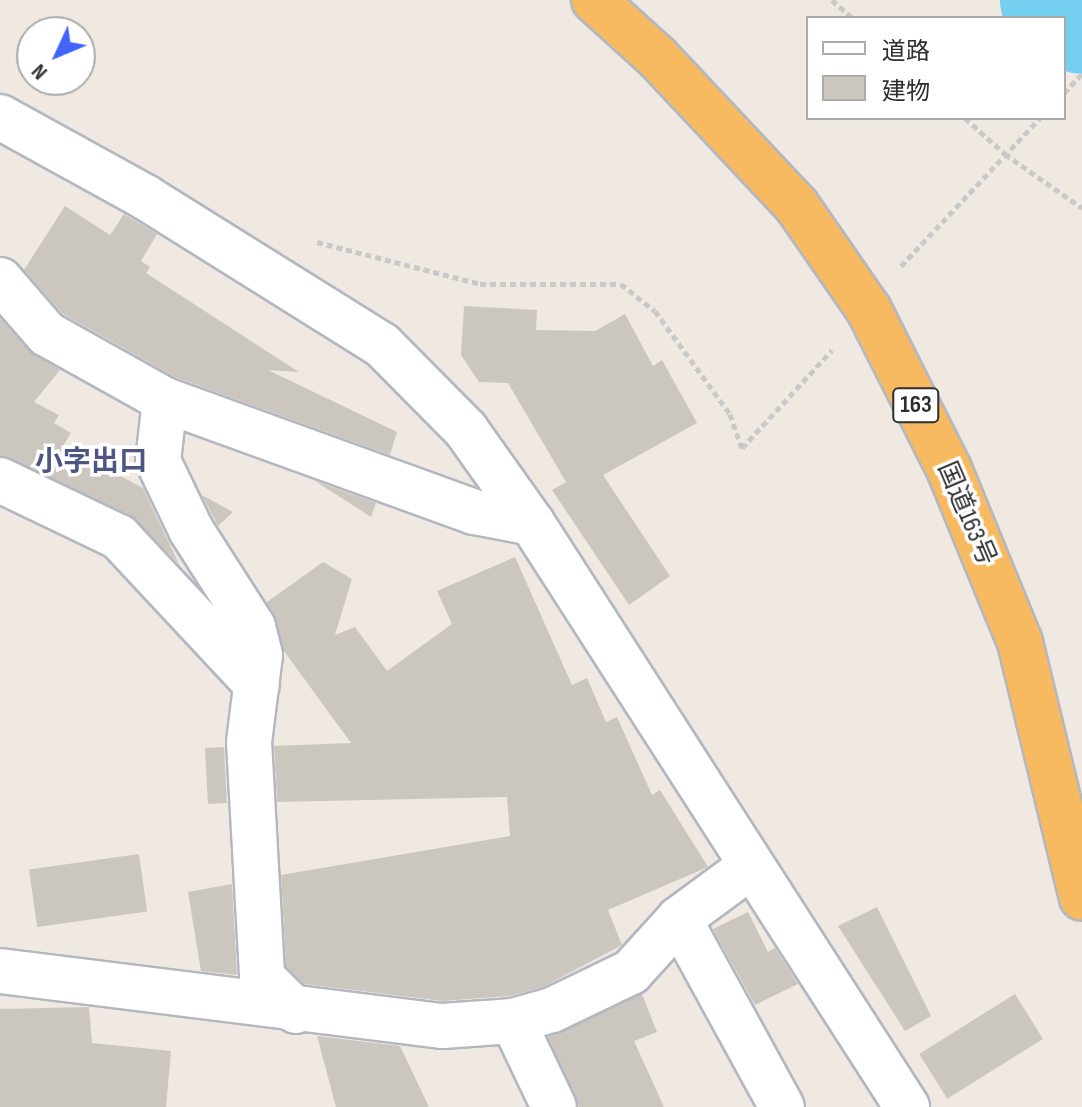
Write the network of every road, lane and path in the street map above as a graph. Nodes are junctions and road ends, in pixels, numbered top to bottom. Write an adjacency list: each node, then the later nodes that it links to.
1 (594, 0): 13 (highway, 国道163号 / 163)
2 (832, 0): 3 (path)
3 (851, 16)
4 (1082, 74): 5 (path)
5 (1066, 91)
6 (0, 117): 16 (street)
7 (967, 120): 9 (path)
8 (1038, 120): 9 (path)
9 (1005, 154): 10 (path); 13 (path)
10 (1082, 208)
11 (301, 236): 13 (path)
12 (0, 280): 14 (street)
13 (867, 307): 19 (highway, 国道163号 / 163)
14 (165, 400): 16 (street); 17 (street)
15 (0, 480): 17 (street)
16 (532, 523): 18 (street)
17 (257, 685): 22 (street)
18 (751, 866): 20 (street); 26 (street)
19 (1082, 898)
20 (679, 919): 23 (street); 25 (street)
21 (0, 971): 22 (street)
22 (296, 1011): 23 (street)
23 (513, 1021): 24 (street)
24 (554, 1107)
25 (782, 1107)
26 (907, 1107)

